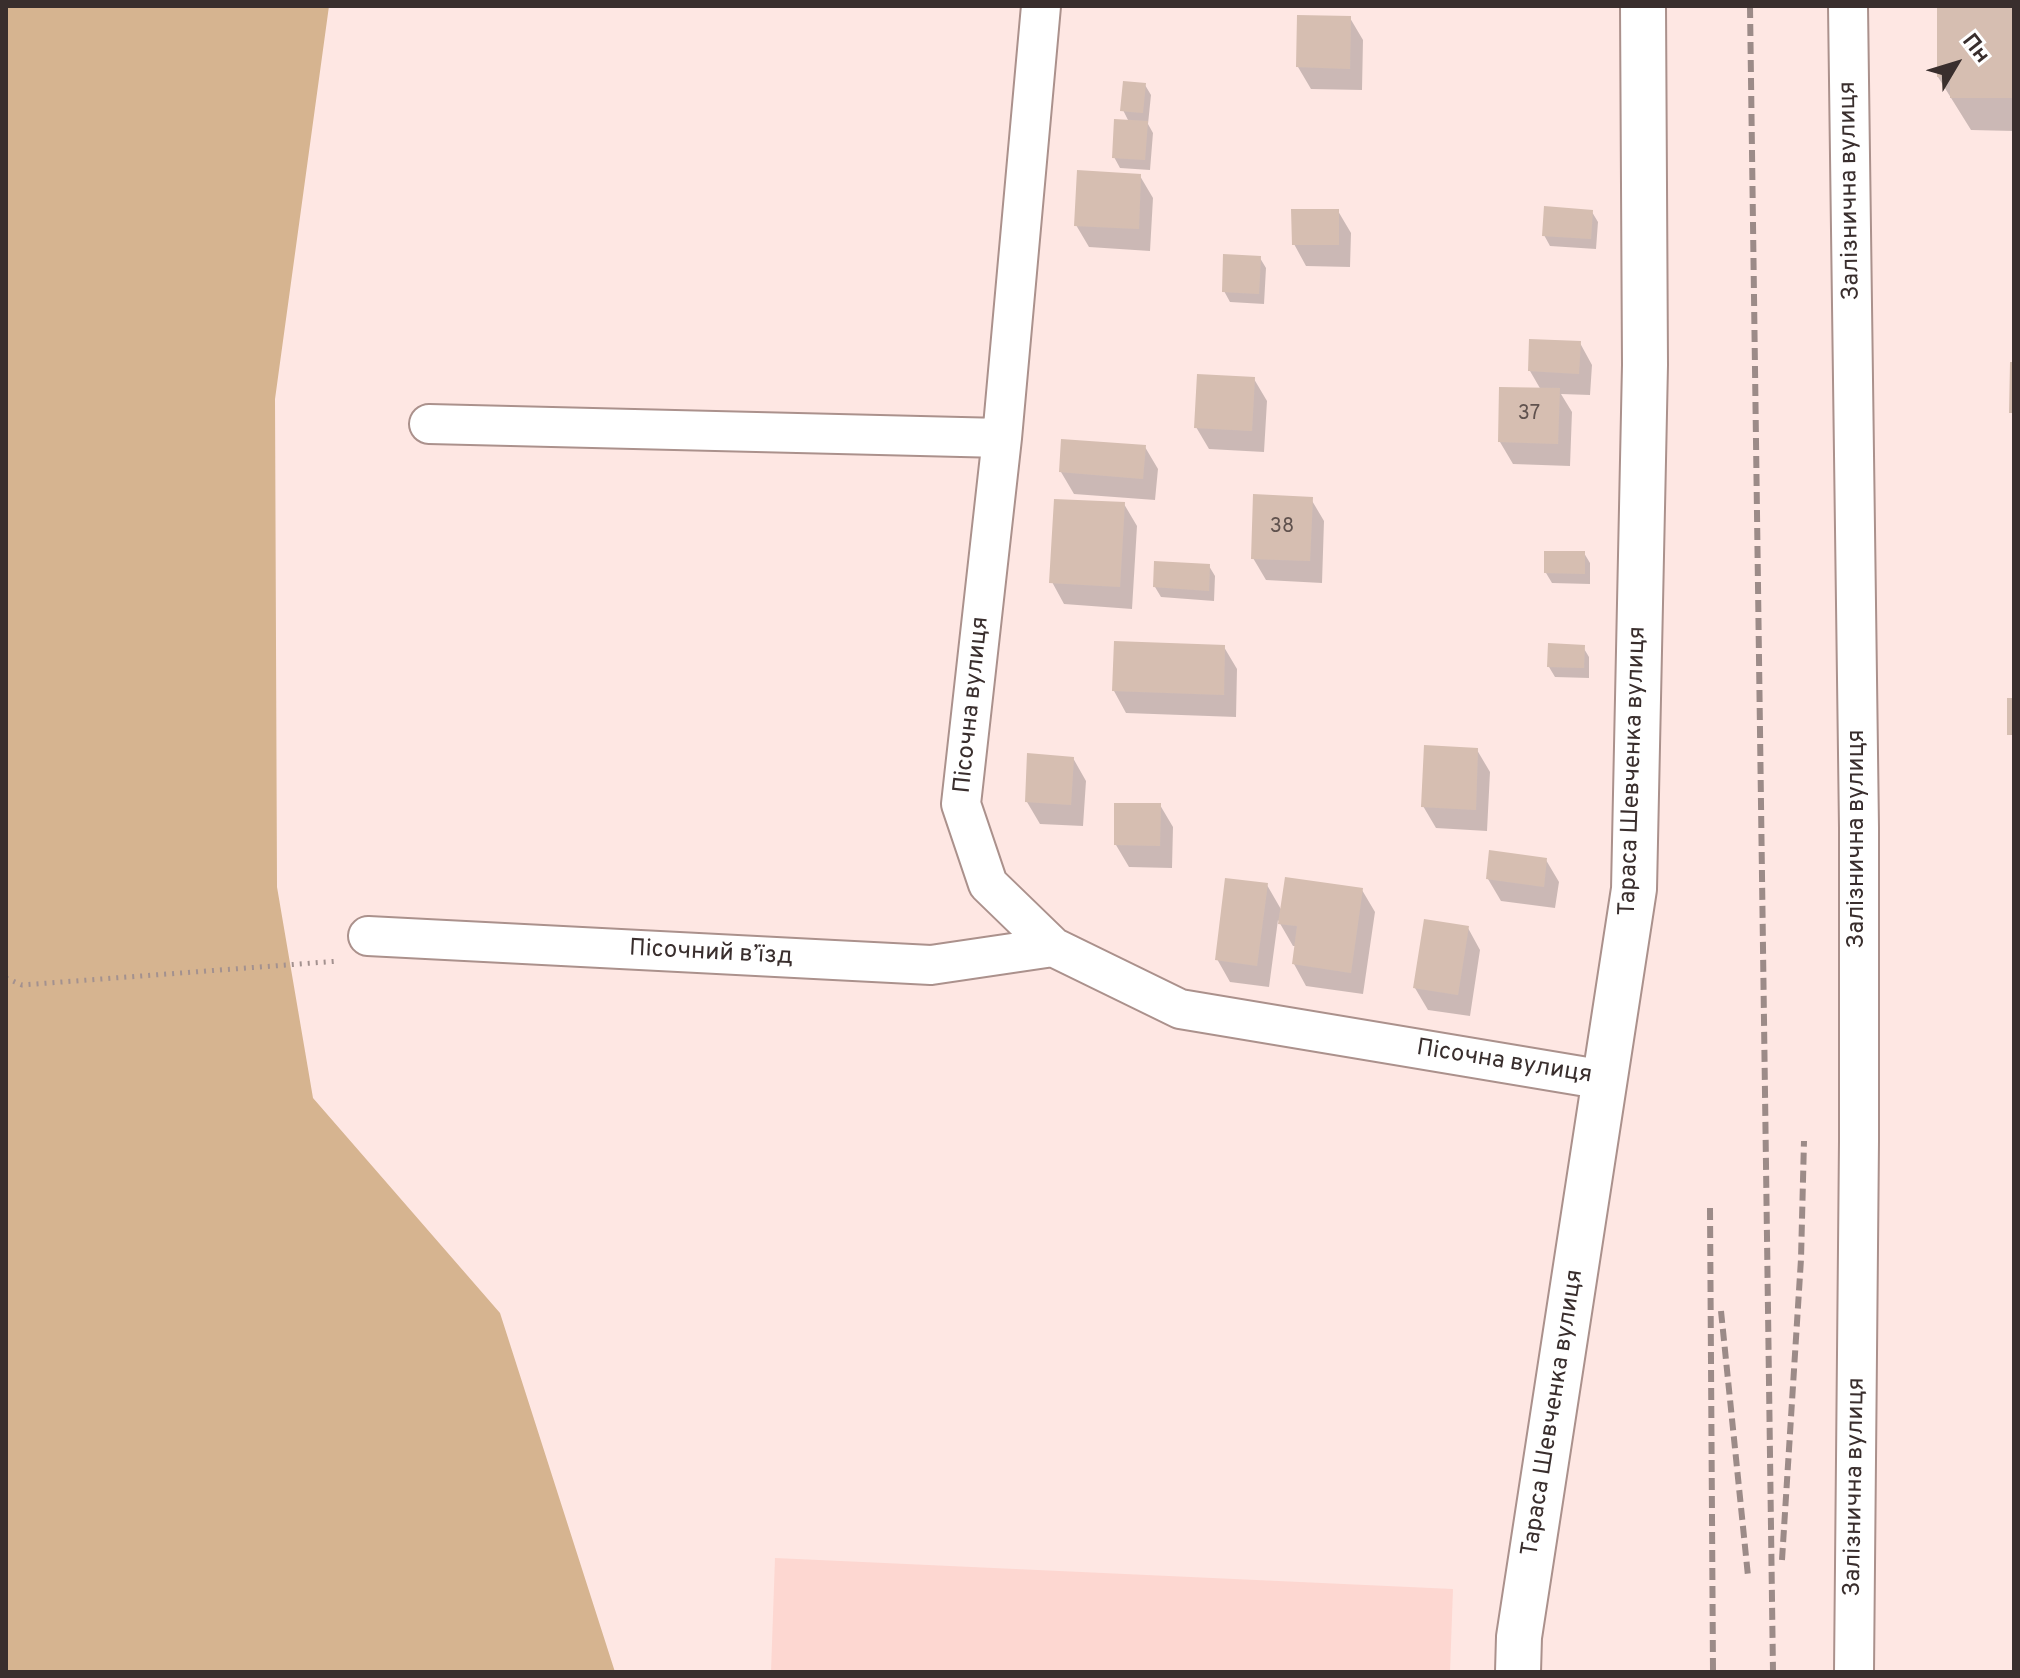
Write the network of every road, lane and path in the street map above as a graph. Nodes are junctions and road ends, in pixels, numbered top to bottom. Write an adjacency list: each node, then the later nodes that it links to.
1 (1041, 6): 5 (street, Пісочна вулиця)
2 (1643, 6): 9 (street, Тараса Шевченка вулиця)
3 (1848, 6): 11 (street, Залізнична вулиця)
4 (429, 424): 5 (street)
5 (1002, 438): 7 (street, Пісочна вулиця)
6 (368, 936): 7 (street, Пісочний в’їзд); 8 (path)
7 (1053, 947): 9 (street, Пісочна вулиця)
8 (6, 978)
9 (1605, 1080): 10 (street, Тараса Шевченка вулиця)
10 (1518, 1672)
11 (1854, 1672)

